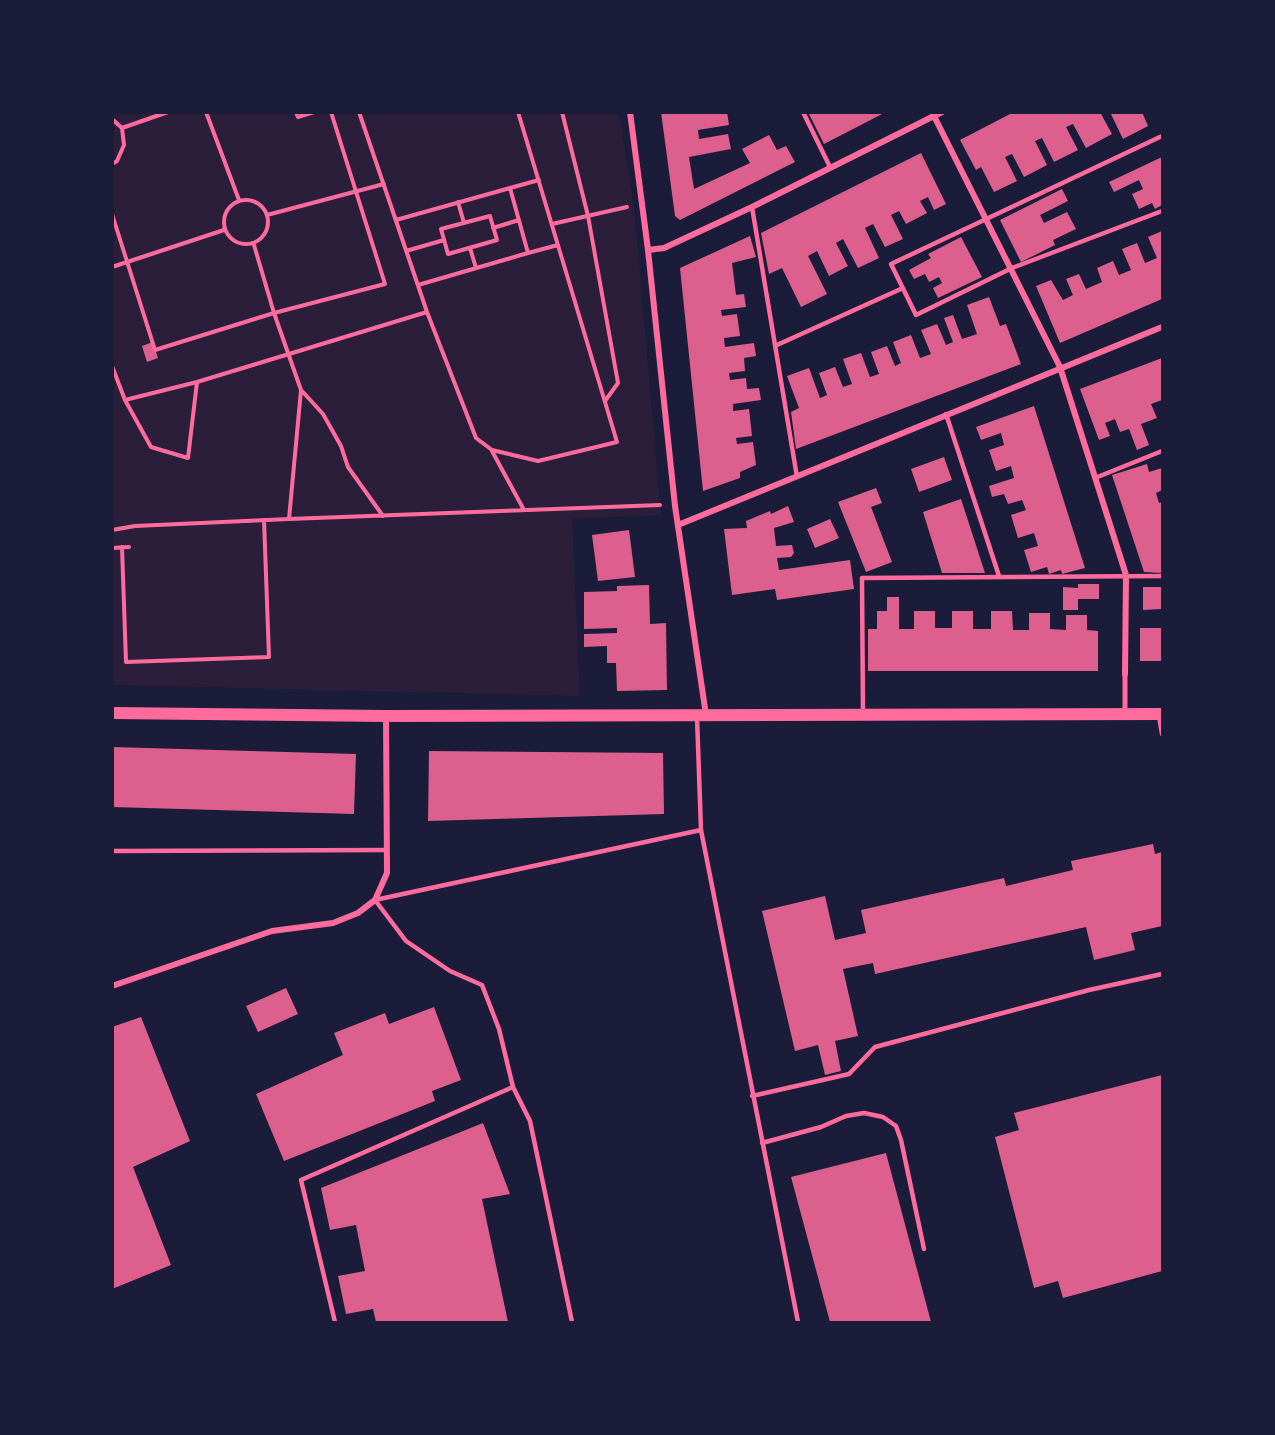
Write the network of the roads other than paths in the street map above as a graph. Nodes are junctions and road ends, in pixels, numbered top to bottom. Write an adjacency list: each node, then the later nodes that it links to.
1 (630, 112): 10 (street)
2 (803, 112): 6 (lane)
3 (942, 112): 4 (street)
4 (933, 115): 6 (street); 9 (street)
5 (1162, 136): 9 (lane)
6 (830, 167): 7 (street)
7 (752, 207): 10 (street); 14 (lane)
8 (1162, 211): 11 (lane)
9 (985, 218): 11 (street); 12 (lane)
10 (648, 250): 20 (street)
11 (1012, 268): 12 (lane); 15 (street)
12 (903, 288): 14 (lane)
13 (1162, 327): 15 (street)
14 (777, 345): 18 (lane)
15 (1060, 367): 16 (street); 19 (street)
16 (946, 413): 18 (street); 22 (lane)
17 (1162, 451): 19 (lane)
18 (798, 478): 20 (street)
19 (1095, 478): 21 (street)
20 (678, 525): 27 (street)
21 (1126, 575): 22 (lane); 23 (lane); 24 (street)
22 (999, 576): 28 (lane)
23 (1162, 576)
24 (1125, 674): 26 (street)
25 (112, 713): 30 (main road)
26 (1125, 713): 28 (main road); 29 (main road)
27 (701, 714): 28 (main road); 30 (main road); 32 (lane)
28 (863, 714)
29 (1160, 714): 31 (lane)
30 (386, 716): 33 (street)
31 (1162, 734)
32 (701, 830): 35 (lane); 39 (lane)
33 (387, 850): 34 (lane); 35 (street)
34 (112, 851)
35 (375, 900): 37 (street); 38 (lane)
36 (1162, 974): 39 (lane)
37 (112, 986)
38 (513, 1087): 42 (lane); 43 (lane)
39 (752, 1096): 40 (lane)
40 (762, 1143): 41 (lane); 44 (lane)
41 (924, 1249)
42 (335, 1323)
43 (572, 1323)
44 (798, 1323)

